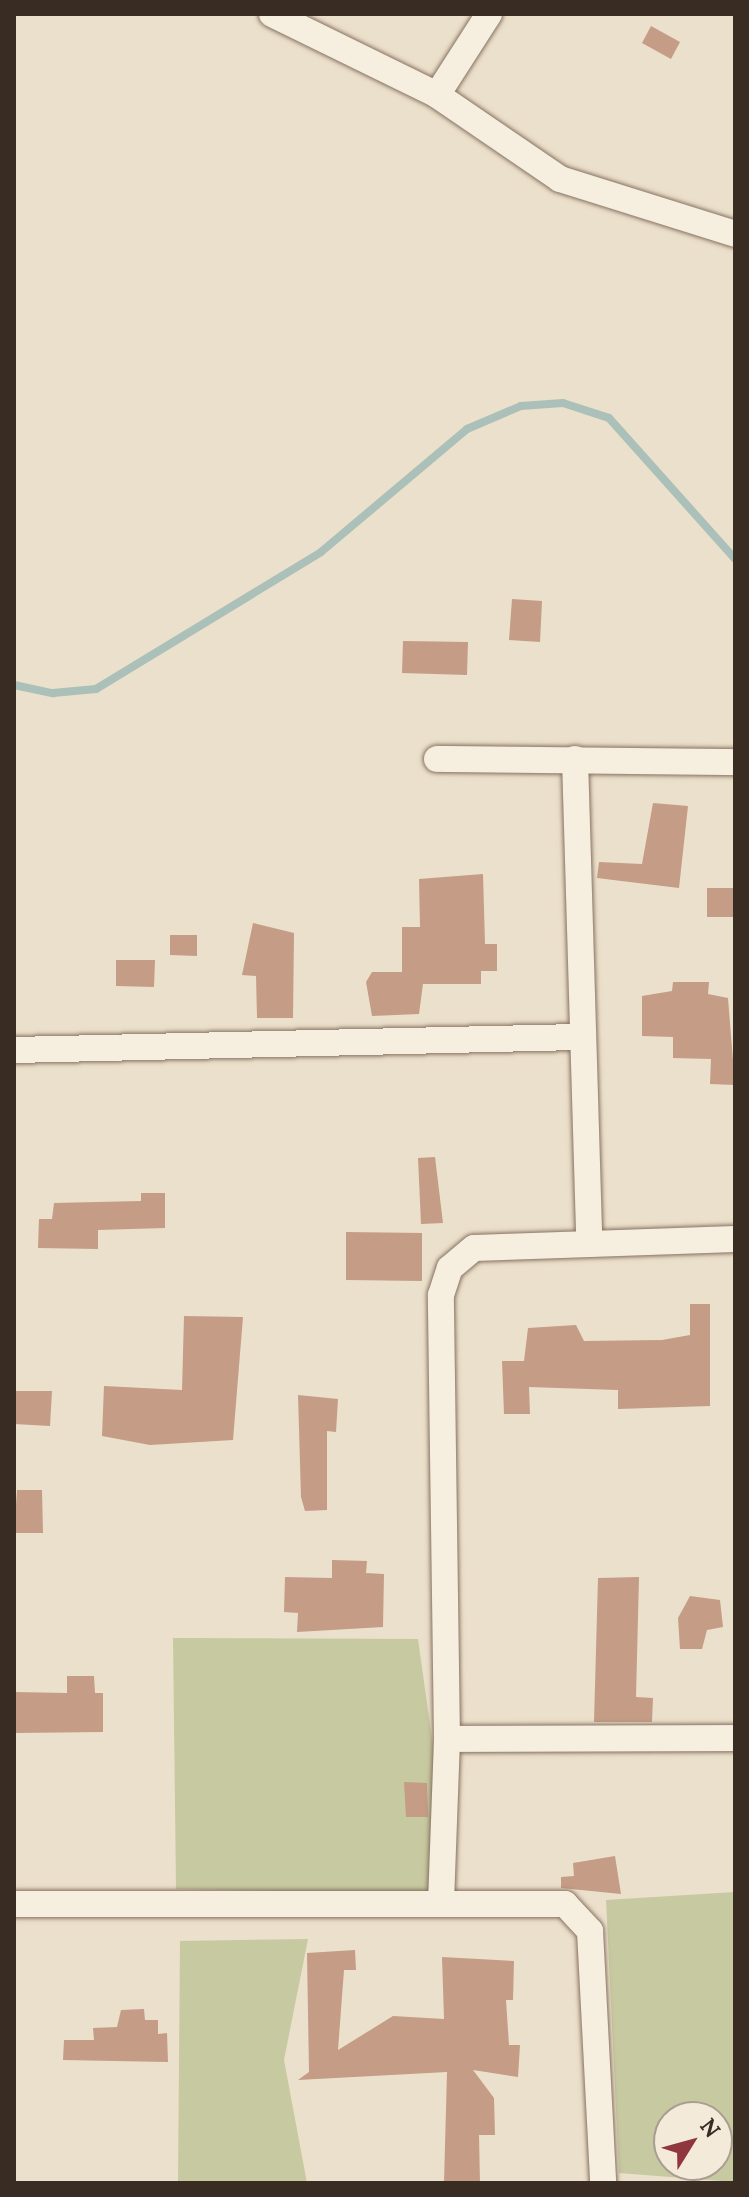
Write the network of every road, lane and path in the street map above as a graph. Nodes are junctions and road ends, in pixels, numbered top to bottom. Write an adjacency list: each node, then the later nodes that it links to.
1 (272, 14): 3 (street)
2 (489, 14): 3 (street)
3 (437, 95): 4 (street)
4 (735, 234)
5 (437, 759): 6 (street)
6 (575, 759): 7 (street); 8 (street)
7 (735, 762)
8 (580, 1037): 9 (street); 11 (street)
9 (14, 1050)
10 (735, 1239): 11 (street)
11 (589, 1244): 13 (street)
12 (735, 1738): 13 (street)
13 (447, 1739): 14 (street)
14 (441, 1903): 15 (street); 16 (street)
15 (14, 1904)
16 (603, 2183)

